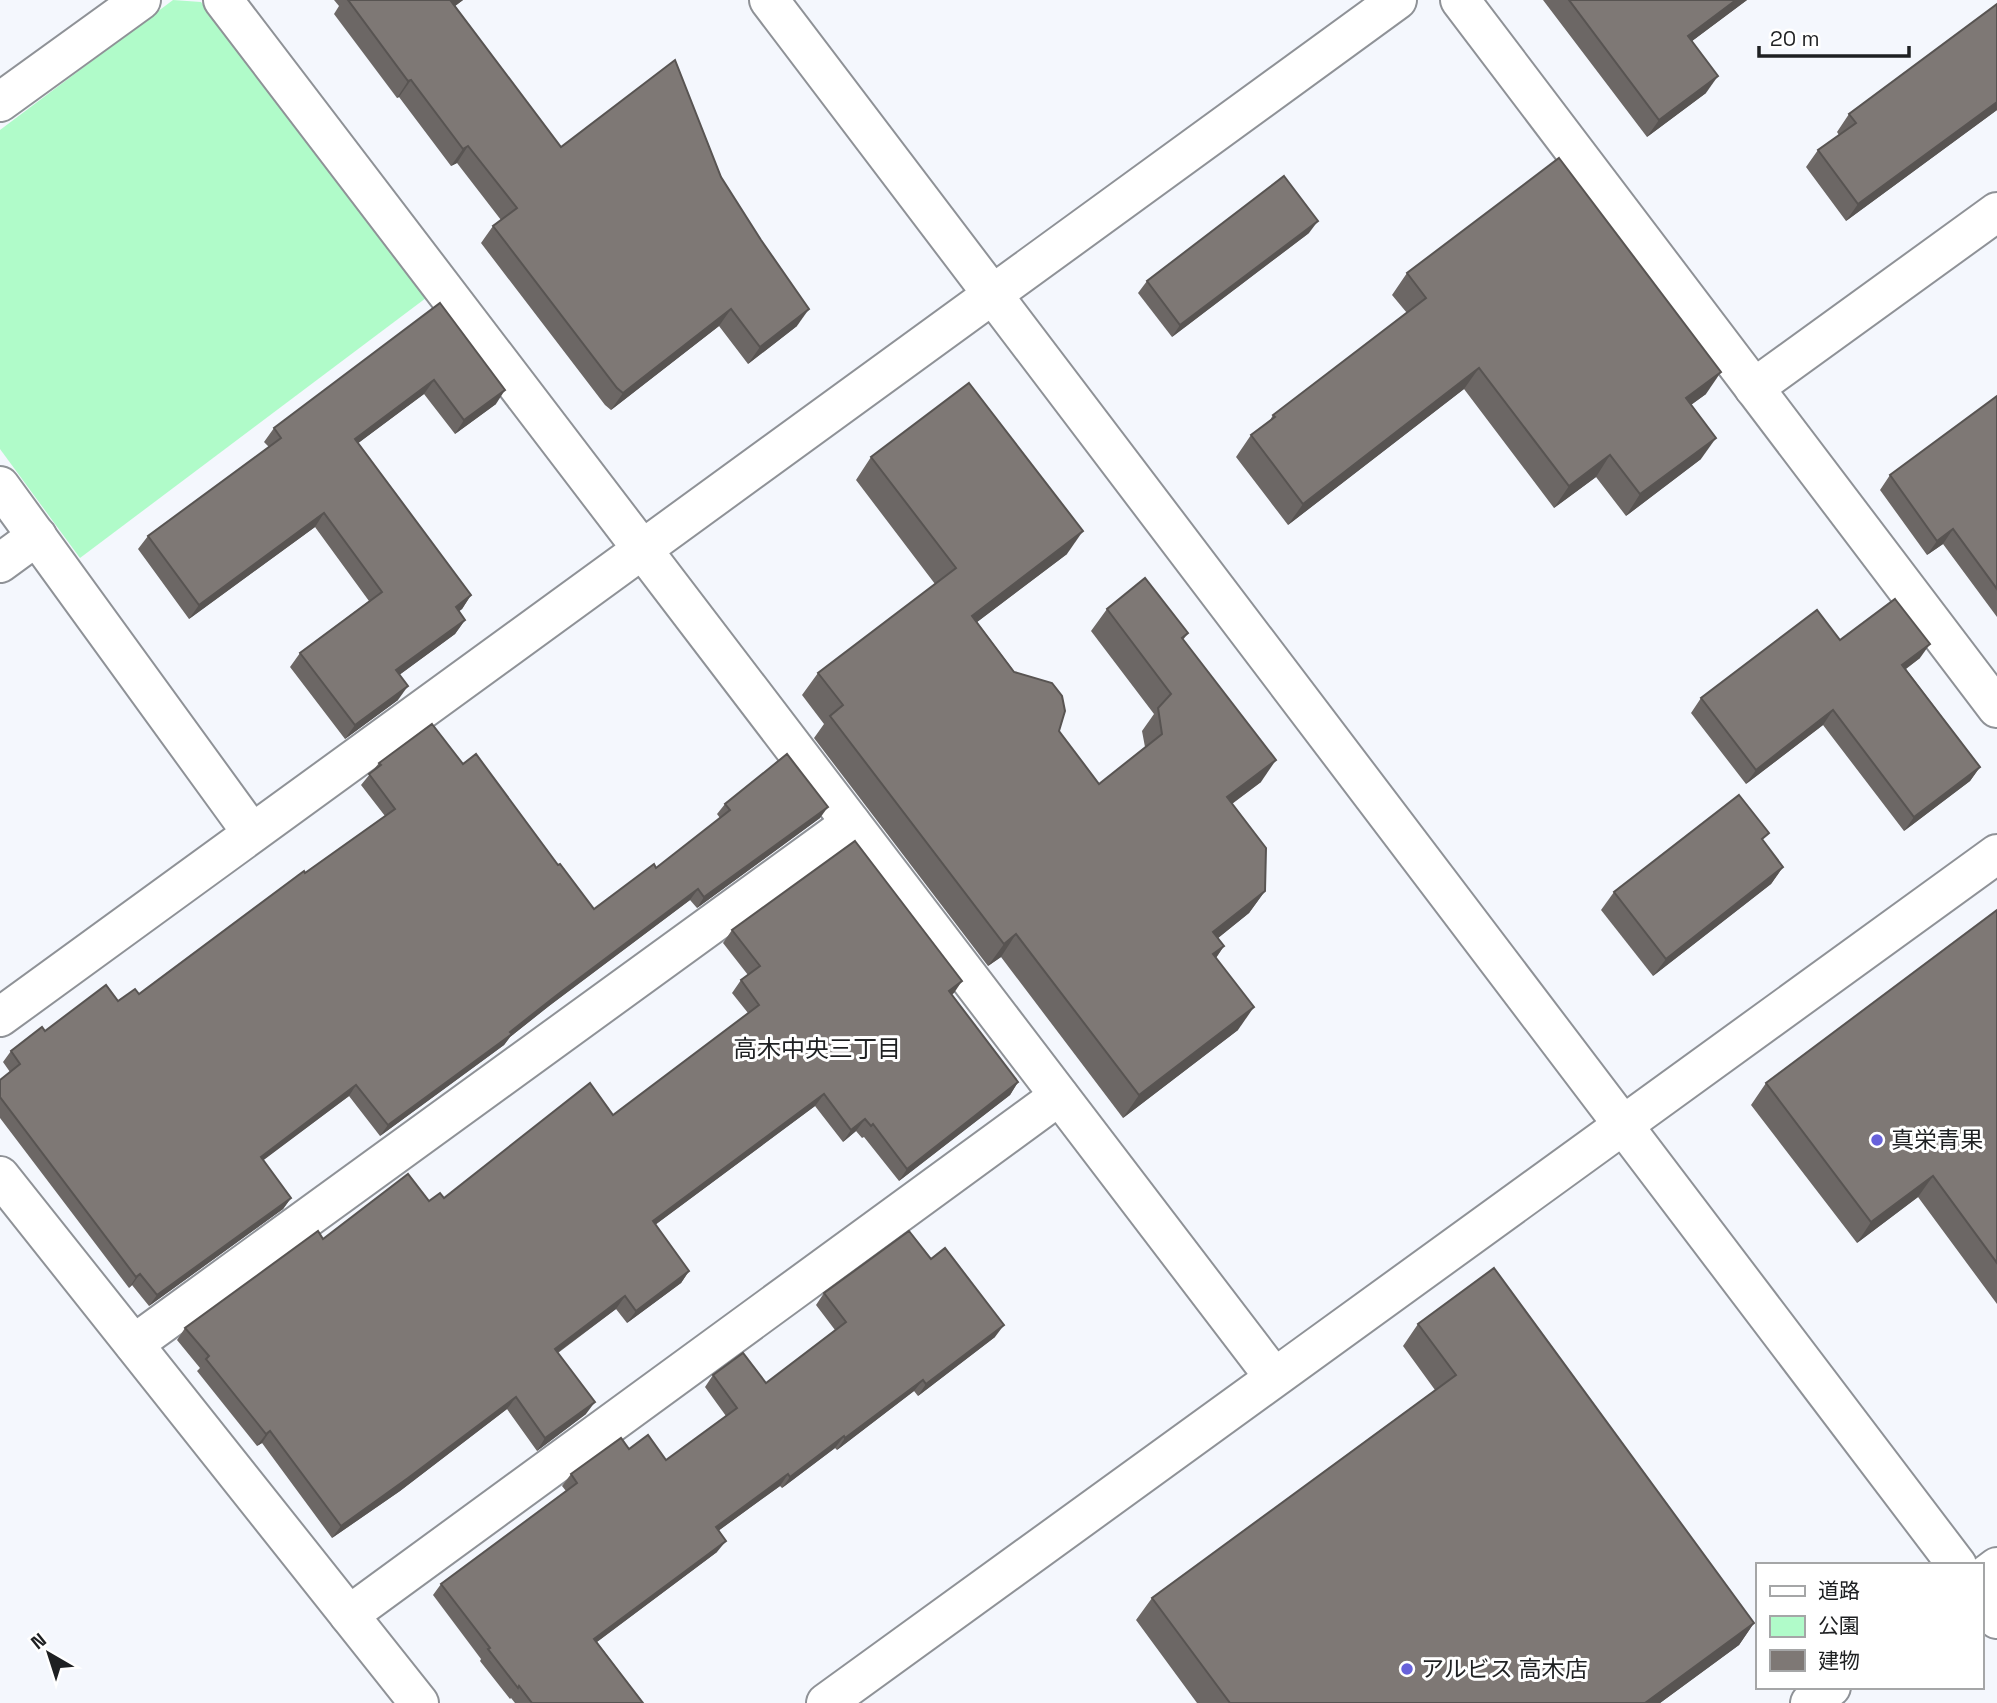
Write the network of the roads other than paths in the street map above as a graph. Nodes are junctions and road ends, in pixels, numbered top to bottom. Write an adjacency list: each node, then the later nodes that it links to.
1 (141, 0): 6 (street)
2 (223, 0): 12 (street)
3 (769, 0): 8 (street)
4 (1397, 0): 8 (street)
5 (1460, 0): 9 (street)
6 (0, 102)
7 (1997, 212): 9 (street)
8 (994, 295): 12 (street); 20 (street)
9 (1754, 388): 14 (street)
10 (0, 486): 11 (street)
11 (37, 536): 13 (street); 16 (street)
12 (644, 550): 15 (street); 16 (street)
13 (0, 563)
14 (1997, 708)
15 (850, 823): 19 (street); 22 (street)
16 (252, 833): 18 (street)
17 (1997, 854): 20 (street)
18 (0, 1017)
19 (1059, 1096): 23 (street); 26 (street)
20 (1623, 1127): 23 (street); 24 (street)
21 (0, 1176): 22 (street)
22 (134, 1343): 26 (street)
23 (1274, 1377): 30 (street)
24 (1955, 1563)
25 (1983, 1600): 27 (street)
26 (349, 1615): 29 (street)
27 (1997, 1619)
28 (1828, 1689): 31 (street)
29 (419, 1703)
30 (826, 1703)
31 (1810, 1703)

